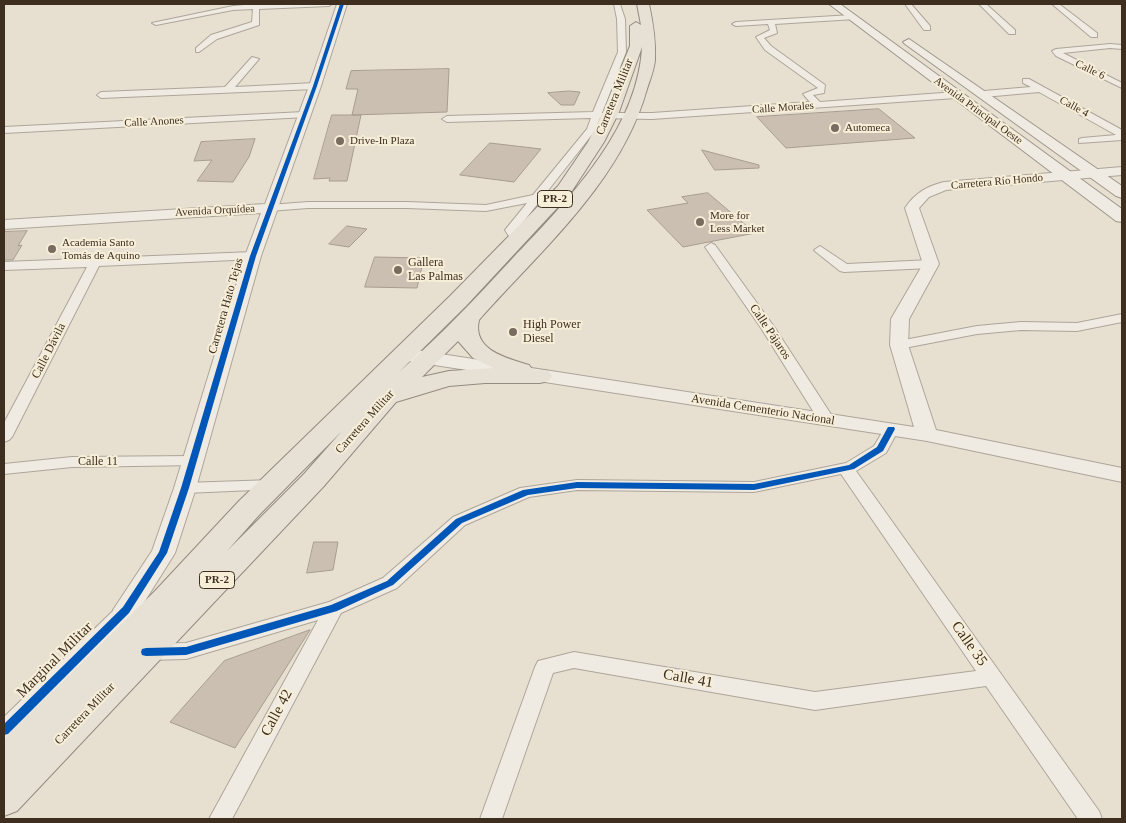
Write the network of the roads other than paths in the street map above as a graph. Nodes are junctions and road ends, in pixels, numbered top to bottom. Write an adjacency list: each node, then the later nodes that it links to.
1 (328, 4): 10 (street)
2 (342, 4): 24 (street, Carretera Hato Tejas)
3 (617, 4): 33 (street)
4 (631, 4): 33 (main road, Carretera Militar / PR-2)
5 (643, 4): 35 (main road, Carretera Militar / PR-2)
6 (834, 4): 11 (main road, Avenida Principal Oeste)
7 (908, 4): 16 (street)
8 (982, 4): 18 (street)
9 (1055, 4): 19 (street)
10 (256, 6): 14 (street); 21 (street)
11 (853, 10): 12 (main road, Avenida Principal Oeste); 13 (street); 30 (main road, Avenida Principal Oeste)
12 (878, 21)
13 (771, 22): 15 (street); 31 (street)
14 (156, 24)
15 (736, 24)
16 (927, 28)
17 (895, 32): 28 (main road, Avenida Principal Oeste)
18 (1012, 32)
19 (1094, 35)
20 (1122, 47): 25 (street, Calle 6)
21 (199, 50)
22 (255, 58): 26 (street)
23 (1026, 81): 27 (street, Calle 4)
24 (315, 86): 26 (street); 32 (street, Carretera Hato Tejas)
25 (1122, 86)
26 (228, 89): 29 (street)
27 (1041, 89): 28 (street); 39 (street, Calle 4)
28 (984, 94): 42 (main road, Avenida Principal Oeste)
29 (101, 95)
30 (956, 95): 31 (street, Calle Morales); 43 (main road, Avenida Principal Oeste)
31 (818, 106): 35 (street, Calle Morales)
32 (304, 115): 37 (street, Calle Anones); 46 (street, Carretera Hato Tejas)
33 (604, 115): 34 (street, Calle Morales); 35 (street, Calle Morales); 38 (street); 50 (main road, Carretera Militar / PR-2)
34 (563, 116): 36 (street, Calle Morales); 38 (street)
35 (632, 116): 57 (main road, Carretera Militar / PR-2)
36 (446, 119)
37 (4, 130)
38 (591, 130): 45 (street)
39 (1122, 135): 40 (street)
40 (1082, 141)
41 (1122, 171): 42 (street, Carretera Río Hondo)
42 (1095, 174): 43 (street, Carretera Río Hondo); 44 (main road, Avenida Principal Oeste)
43 (1067, 176): 48 (main road, Avenida Principal Oeste); 55 (street, Carretera Río Hondo)
44 (1122, 193)
45 (535, 198): 47 (street); 50 (street)
46 (268, 208): 47 (street, Avenida Orquídea); 49 (street, Avenida Orquídea); 53 (street, Carretera Hato Tejas)
47 (486, 208): 50 (street)
48 (1122, 217)
49 (4, 224)
50 (515, 232): 60 (main road, Carretera Militar / PR-2)
51 (711, 247): 63 (street, Calle Pájaros)
52 (820, 250): 55 (street)
53 (252, 256): 54 (street); 67 (street, Carretera Hato Tejas)
54 (94, 264): 56 (street); 66 (street, Calle Dávila)
55 (931, 264): 59 (street)
56 (4, 266)
57 (468, 318): 60 (main road, Carretera Militar / PR-2); 61 (main road)
58 (1122, 318): 59 (street)
59 (899, 345): 65 (street)
60 (415, 357): 61 (street, Avenida Cementerio Nacional); 62 (main road, Carretera Militar / PR-2); 71 (main road, Carretera Militar / PR-2)
61 (540, 376): 62 (main road); 63 (street, Avenida Cementerio Nacional)
62 (377, 406): 75 (main road, Carretera Militar / PR-2)
63 (826, 419): 64 (street, Avenida Cementerio Nacional)
64 (891, 430): 65 (street, Avenida Cementerio Nacional); 69 (street)
65 (927, 435): 70 (street, Avenida Cementerio Nacional)
66 (4, 438)
67 (193, 461): 68 (street, Calle 11); 72 (street, Carretera Hato Tejas)
68 (4, 469)
69 (846, 469): 73 (street); 76 (street, Calle 35)
70 (1122, 475)
71 (272, 485): 72 (street); 78 (main road, Carretera Militar / PR-2)
72 (185, 488): 74 (street, Carretera Hato Tejas)
73 (334, 608): 75 (street); 80 (street, Calle 42)
74 (126, 610): 77 (street, Marginal Militar)
75 (146, 652): 79 (main road, Carretera Militar / PR-2)
76 (992, 677): 81 (street, Calle 41); 82 (street, Calle 35)
77 (4, 731)
78 (4, 763)
79 (4, 800)
80 (220, 819)
81 (491, 819)
82 (1090, 819)

